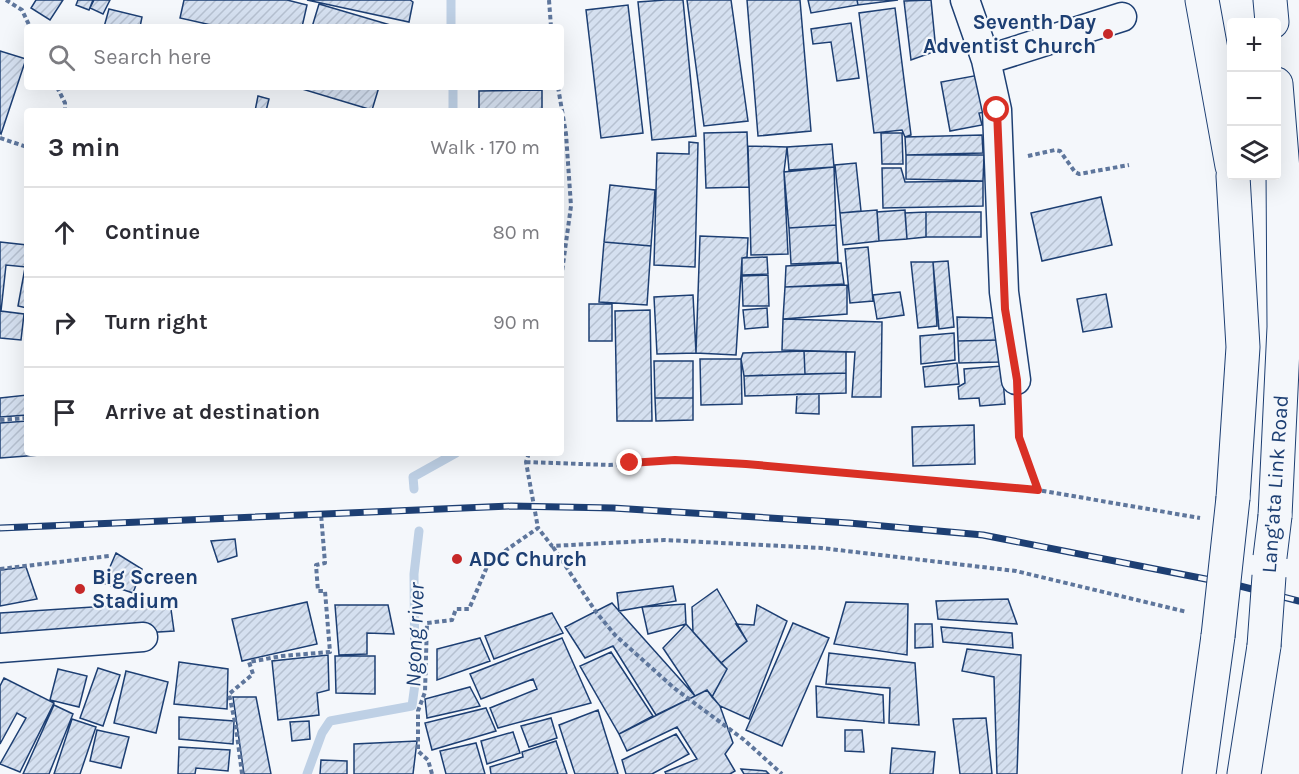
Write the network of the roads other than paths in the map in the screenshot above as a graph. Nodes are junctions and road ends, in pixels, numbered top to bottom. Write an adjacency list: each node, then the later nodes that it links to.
1 (965, 0): 6 (street)
2 (1202, 0): 8 (main road)
3 (1270, 0): 5 (main road)
4 (1122, 17): 6 (street)
5 (1272, 18)
6 (986, 60): 10 (street)
7 (1279, 126): 14 (main road, Lang'ata Link Road, bridge)
8 (1227, 138)
9 (1233, 180): 13 (main road, Lang'ata Link Road, bridge)
10 (1017, 380)
11 (143, 637): 12 (street)
12 (0, 648)
13 (1198, 774)
14 (1244, 774)

